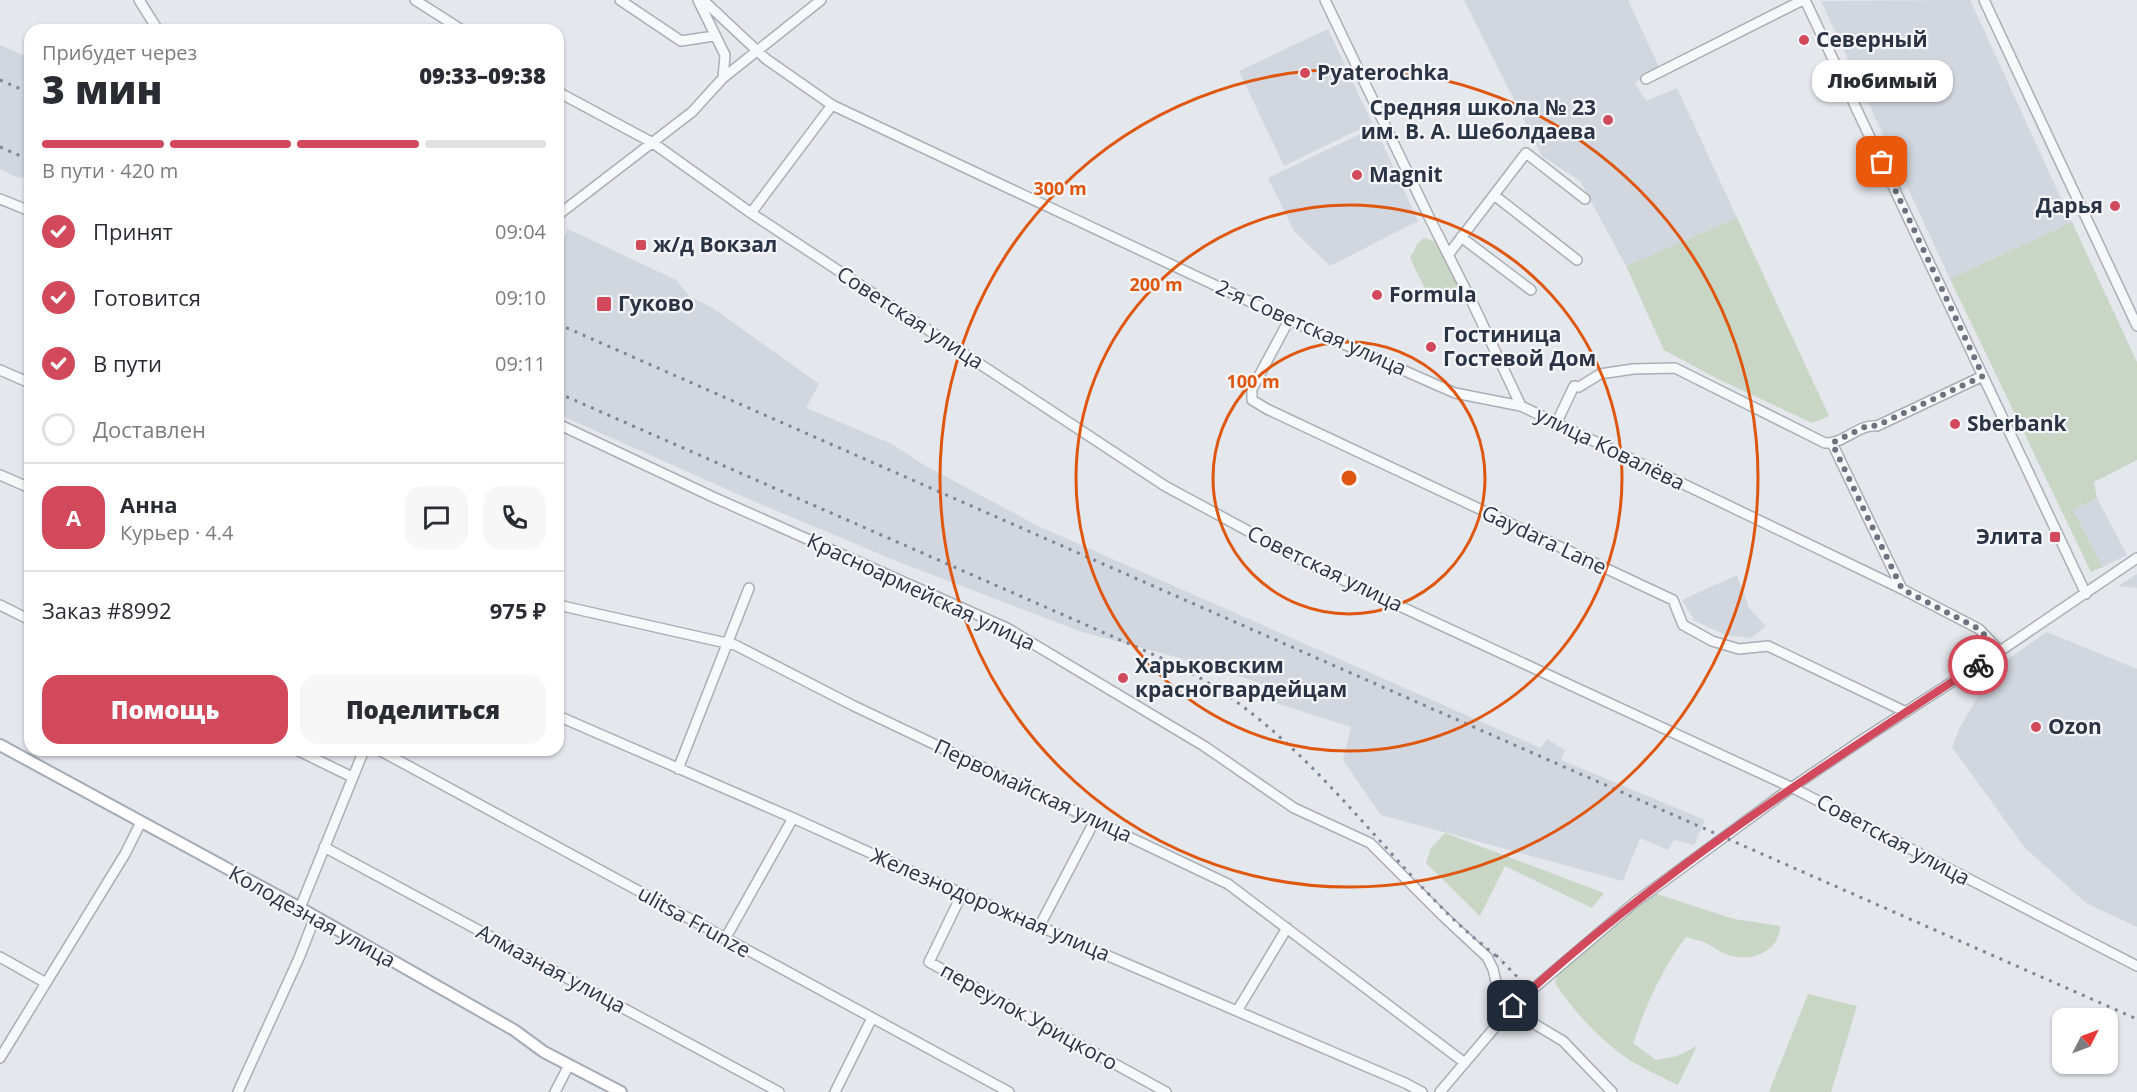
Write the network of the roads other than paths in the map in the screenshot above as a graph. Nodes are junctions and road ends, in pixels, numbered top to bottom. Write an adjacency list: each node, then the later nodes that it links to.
1 (139, 0): 10 (street)
2 (415, 0): 11 (street)
3 (620, 0): 12 (street)
4 (698, 0): 12 (street)
5 (703, 0): 13 (street, 2-я Советская улица)
6 (821, 0): 13 (street)
7 (1325, 0): 26 (street, улица Ковалёва)
8 (1804, 0): 15 (street); 32 (street)
9 (1984, 0): 30 (street)
10 (154, 24)
11 (453, 24)
12 (714, 36): 14 (street)
13 (757, 51): 14 (street); 17 (street, 2-я Советская улица)
14 (723, 78): 18 (street)
15 (1646, 80)
16 (564, 96): 18 (street, Советская улица)
17 (832, 105): 24 (street); 29 (street, 2-я Советская улица)
18 (653, 143): 23 (street); 24 (street, Советская улица)
19 (1494, 195): 21 (street); 25 (street); 27 (street)
20 (0, 199): 22 (street)
21 (1585, 199)
22 (24, 208)
23 (564, 210)
24 (751, 213): 57 (street, Советская улица)
25 (1461, 237): 26 (street); 28 (street)
26 (1448, 255): 34 (street, улица Ковалёва)
27 (1577, 260)
28 (1531, 290)
29 (1289, 320): 34 (street, 2-я Советская улица); 49 (street, Gaydara Lane)
30 (2137, 326)
31 (0, 370): 33 (street)
32 (1983, 376): 37 (street); 43 (street)
33 (24, 380)
34 (1521, 406): 35 (street, улица Ковалёва)
35 (1557, 424): 37 (street); 42 (street, улица Ковалёва)
36 (564, 427): 71 (street, Красноармейская улица)
37 (1832, 443): 42 (street)
38 (0, 475): 39 (street)
39 (24, 485)
40 (2137, 558): 43 (street)
41 (749, 588): 47 (street)
42 (1902, 589): 48 (street, улица Ковалёва)
43 (2086, 594): 48 (street)
44 (0, 605): 46 (street)
45 (564, 606): 47 (street, Первомайская улица)
46 (24, 617)
47 (727, 643): 55 (street); 59 (street, Первомайская улица)
48 (2000, 651): 49 (street)
49 (1905, 712): 57 (street)
50 (564, 719): 55 (street, Железнодорожная улица)
51 (0, 745): 60 (main road, Колодезная улица)
52 (309, 756): 56 (street)
53 (361, 756): 56 (street)
54 (390, 756): 67 (street, ulitsa Frunze)
55 (678, 769): 58 (street, Железнодорожная улица)
56 (352, 777): 61 (street)
57 (1791, 789): 69 (street, Советская улица); 71 (street)
58 (793, 818): 62 (street, Железнодорожная улица); 67 (street)
59 (1095, 820): 65 (street); 66 (street, Первомайская улица)
60 (141, 822): 63 (main road, Колодезная улица); 70 (street)
61 (324, 847): 63 (street); 80 (street, Алмазная улица)
62 (962, 894): 65 (street, Железнодорожная улица); 83 (street, переулок Урицкого)
63 (300, 908): 64 (main road, Колодезная улица)
64 (315, 917): 76 (main road, Колодезная улица); 77 (street)
65 (1039, 927): 72 (street, Железнодорожная улица)
66 (1287, 928): 72 (street); 75 (street, Первомайская улица)
67 (725, 939): 73 (street, ulitsa Frunze)
68 (0, 957): 70 (street)
69 (2137, 966)
70 (45, 983): 74 (street)
71 (1513, 1006): 75 (street); 86 (street, Красноармейская улица)
72 (1237, 1011): 84 (street, Железнодорожная улица)
73 (872, 1018): 81 (street); 82 (street, ulitsa Frunze)
74 (0, 1058)
75 (1465, 1063): 85 (street)
76 (569, 1065): 78 (street); 79 (main road, Колодезная улица)
77 (238, 1092)
78 (555, 1092)
79 (621, 1092)
80 (779, 1092)
81 (835, 1092)
82 (1009, 1092)
83 (1166, 1092)
84 (1422, 1092)
85 (1440, 1092)
86 (1612, 1092)

